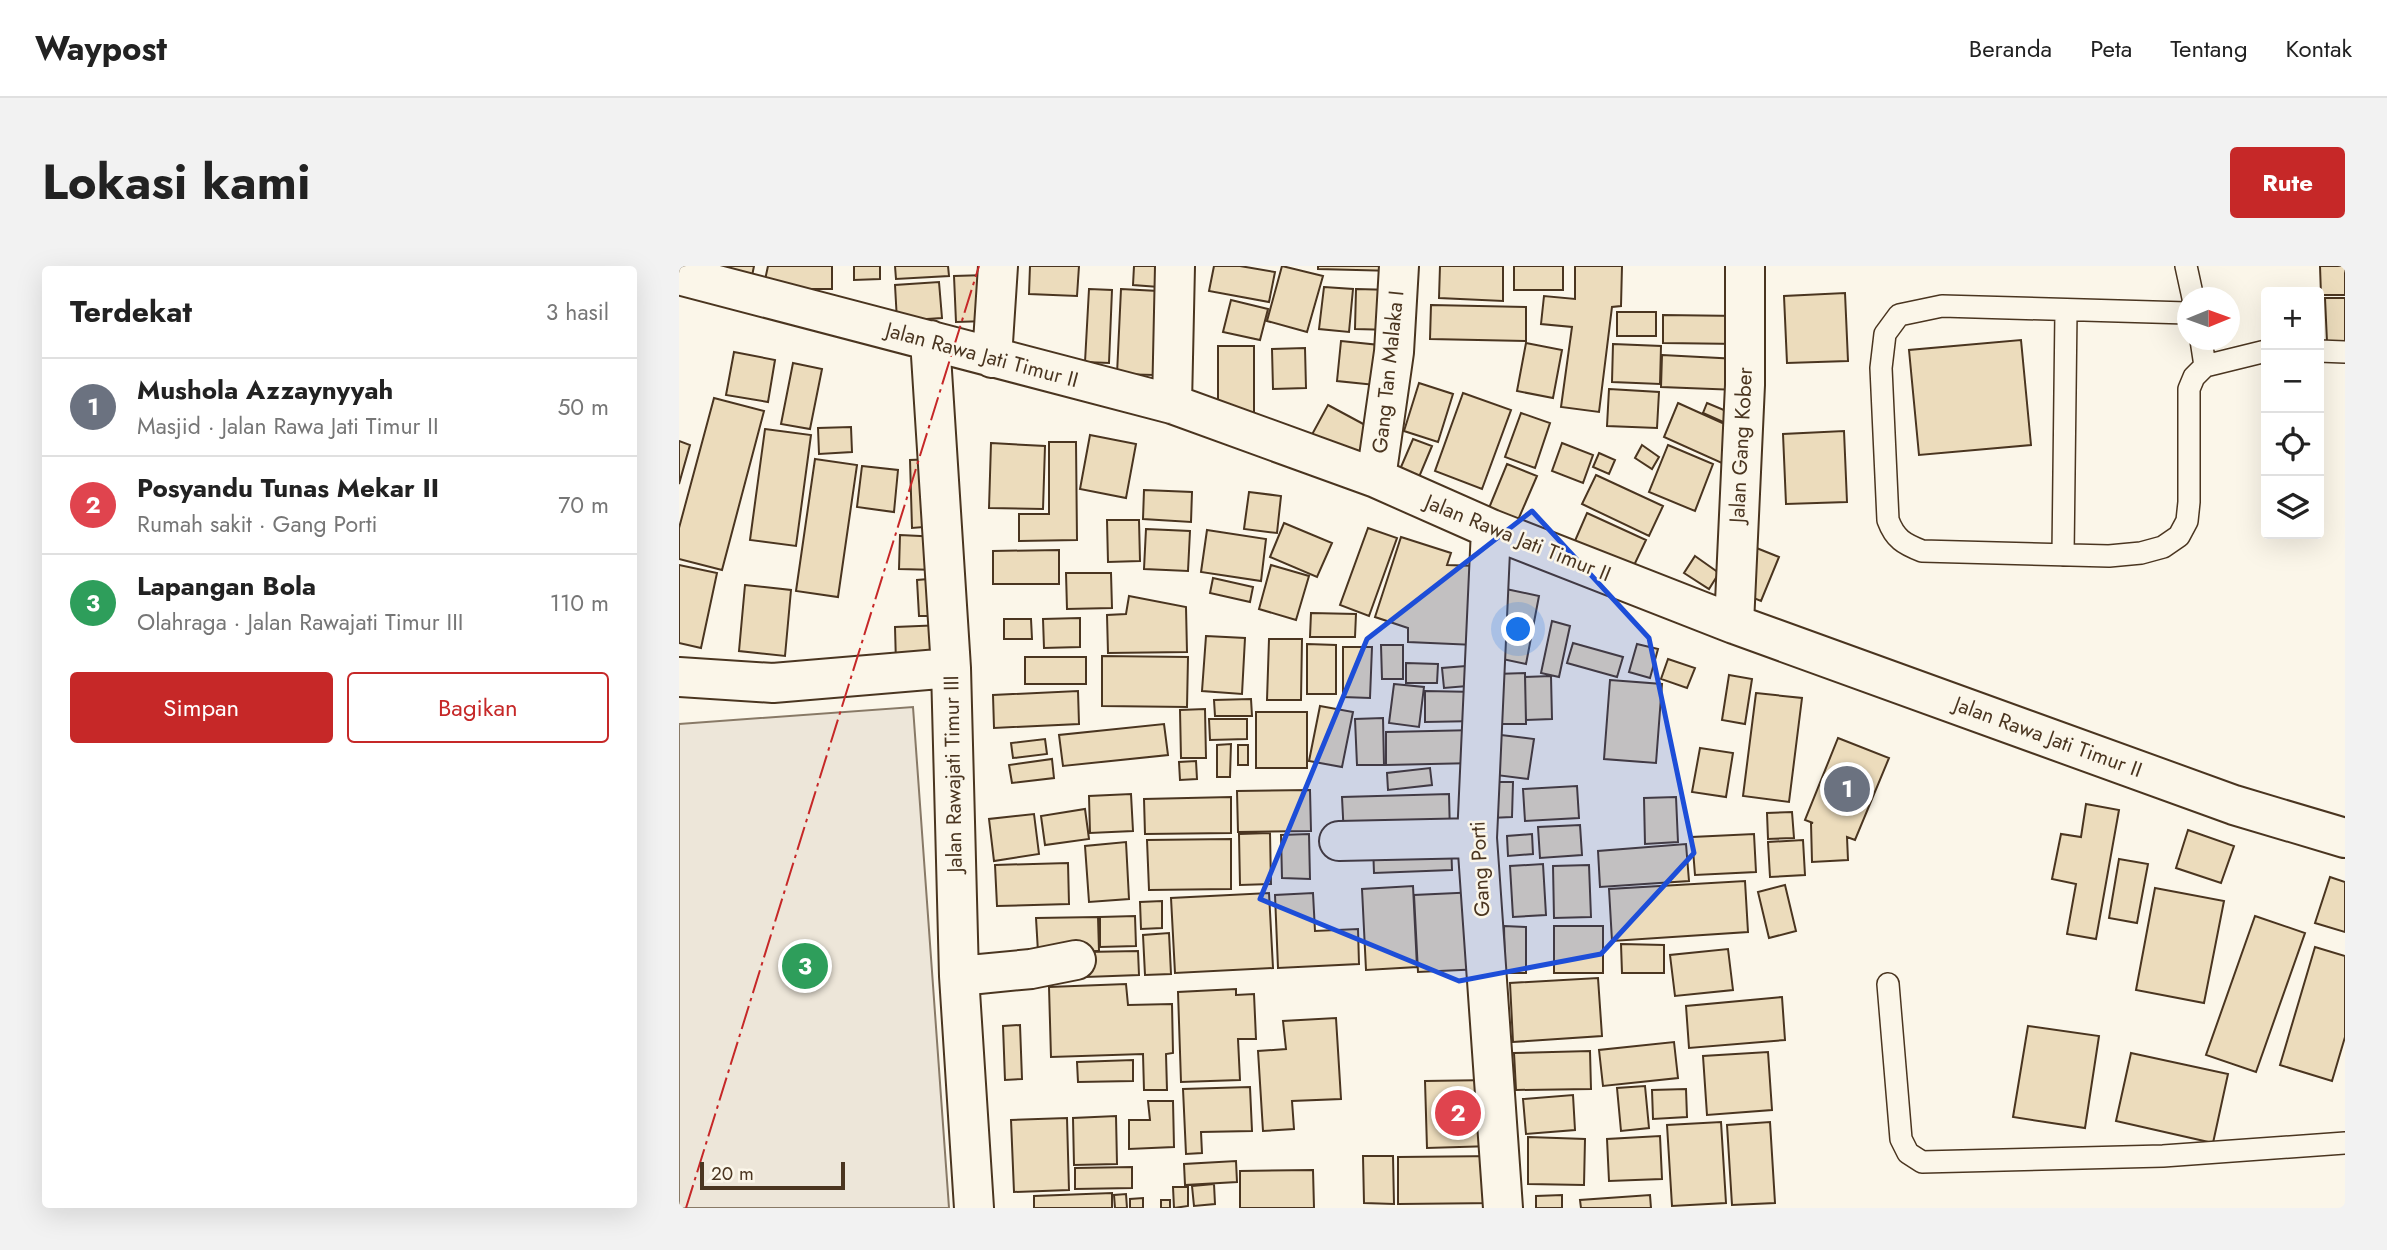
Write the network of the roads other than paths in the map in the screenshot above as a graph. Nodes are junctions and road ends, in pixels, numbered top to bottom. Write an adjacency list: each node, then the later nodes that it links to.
1 (998, 266): 15 (street)
2 (1175, 266): 17 (street)
3 (1399, 266): 18 (street, Gang Tan Malaka I)
4 (1745, 266): 21 (street, Jalan Gang Kober)
5 (2186, 266): 7 (lane)
6 (679, 275): 10 (street, Jalan Rawa Jati Timur II)
7 (2191, 287)
8 (2066, 311): 9 (lane); 20 (lane); 20 (lane)
9 (2177, 313)
10 (930, 340): 15 (street, Jalan Rawa Jati Timur II); 22 (street, Jalan Rawajati Timur III)
11 (2203, 350): 16 (lane)
12 (2324, 351): 14 (lane)
13 (2261, 352): 16 (lane)
14 (2345, 352)
15 (992, 358): 17 (street, Jalan Rawa Jati Timur II)
16 (2205, 366): 20 (lane)
17 (1172, 404): 18 (street, Jalan Rawa Jati Timur II)
18 (1376, 478): 19 (street, Jalan Rawa Jati Timur II)
19 (1491, 529): 21 (street, Jalan Rawa Jati Timur II); 24 (street, Gang Porti)
20 (2063, 555)
21 (1734, 624): 25 (street, Jalan Rawa Jati Timur II)
22 (951, 668): 23 (street); 28 (street, Jalan Rawajati Timur III)
23 (679, 677)
24 (1477, 838): 26 (street); 32 (street, Gang Porti)
25 (2345, 838)
26 (1339, 841)
27 (1076, 960): 28 (street)
28 (959, 976): 31 (street, Jalan Rawajati Timur III)
29 (1888, 984): 30 (lane)
30 (2345, 1143)
31 (974, 1208)
32 (1503, 1208)

